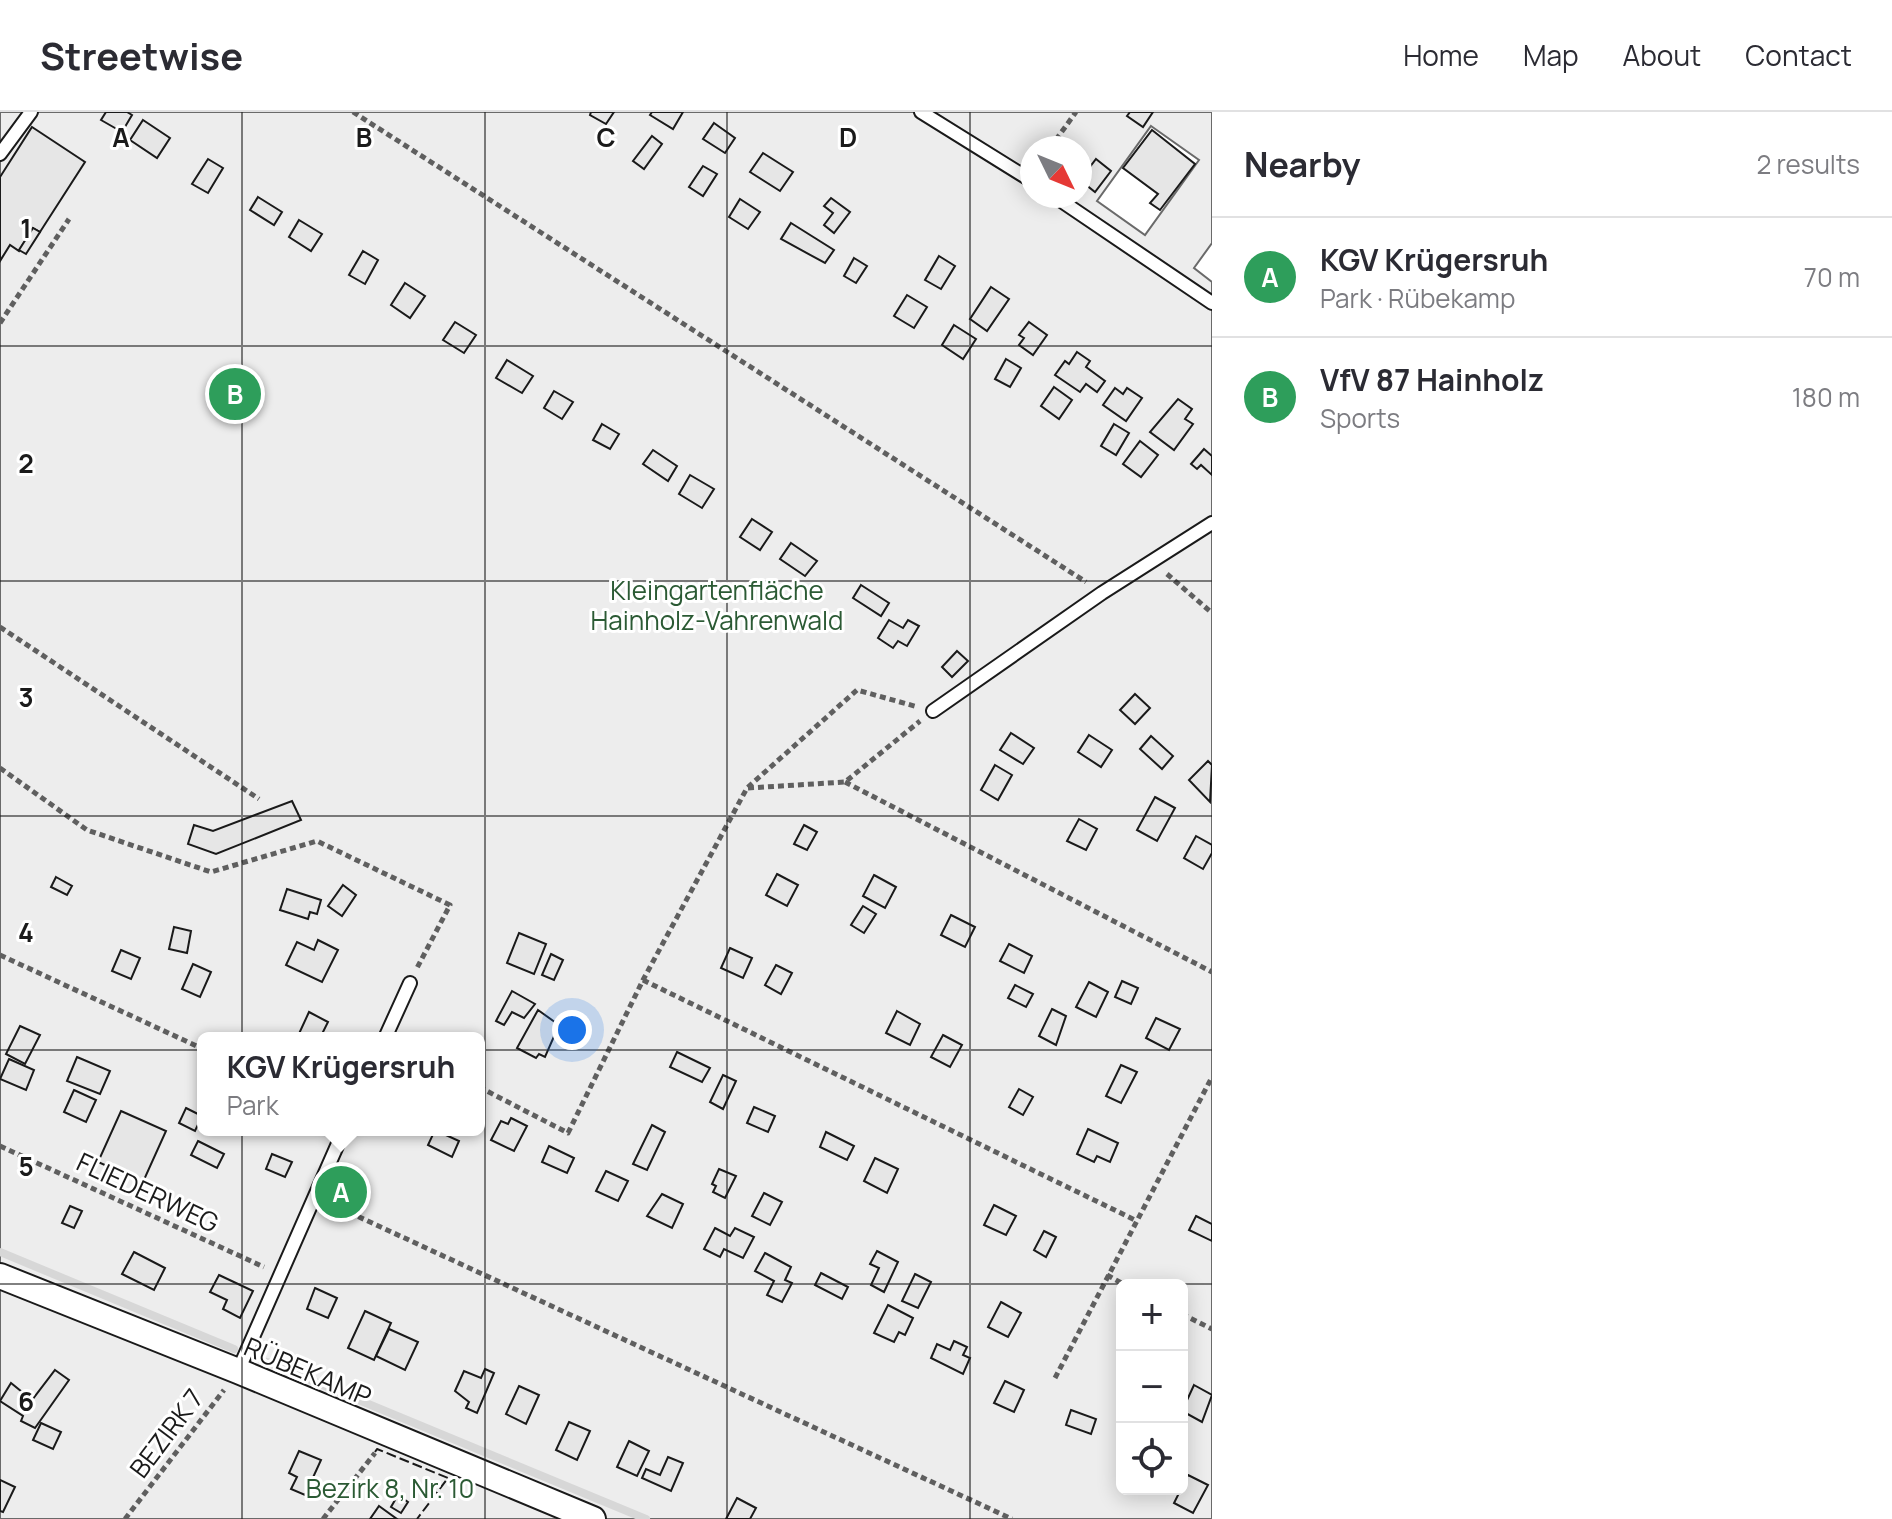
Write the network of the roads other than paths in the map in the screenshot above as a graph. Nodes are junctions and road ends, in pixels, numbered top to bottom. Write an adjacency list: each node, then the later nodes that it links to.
1 (31, 112): 3 (lane)
2 (921, 112): 4 (lane)
3 (0, 154)
4 (1020, 174)
5 (1072, 208): 6 (lane)
6 (1212, 303)
7 (1212, 523): 8 (lane)
8 (933, 711)
9 (410, 983): 10 (lane)
10 (388, 1032)
11 (341, 1136): 13 (lane)
12 (0, 1276): 13 (street, RÜBEKAMP)
13 (238, 1371): 14 (street, RÜBEKAMP)
14 (593, 1519)

